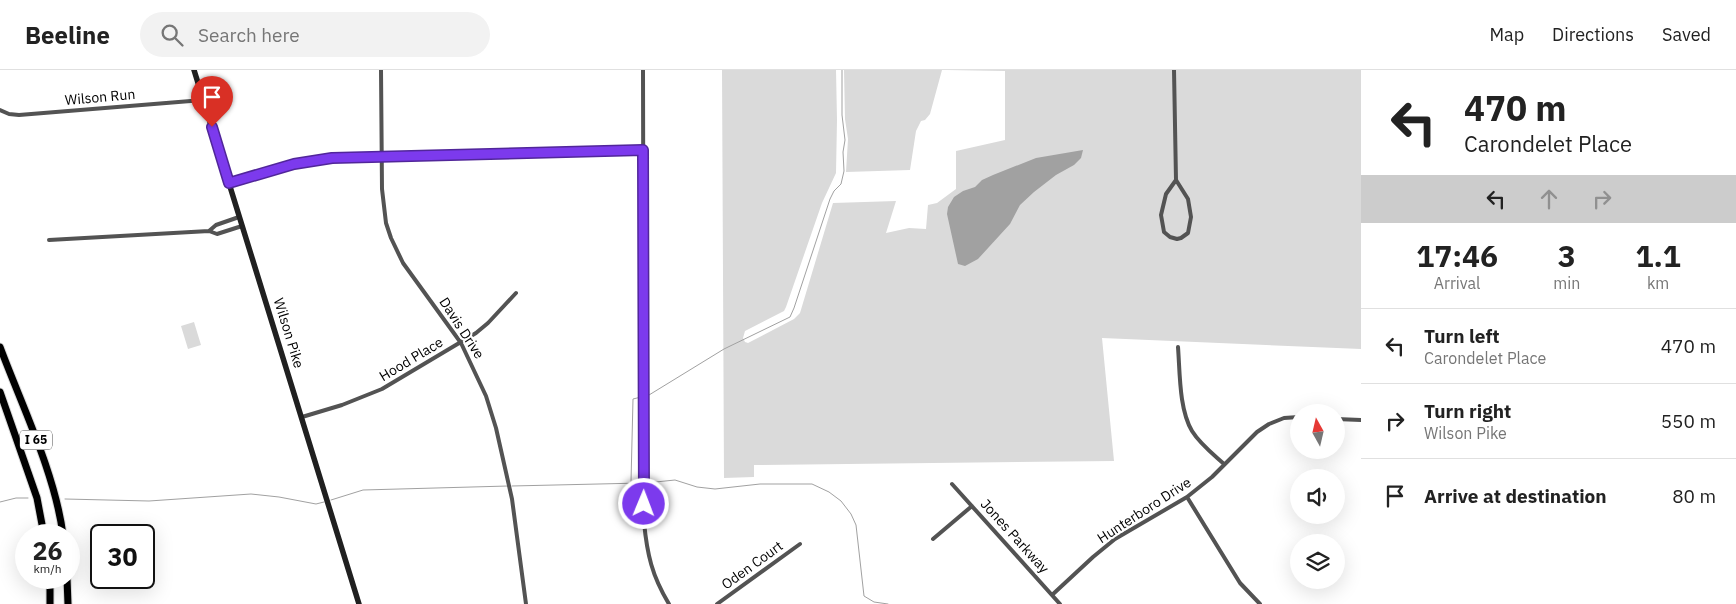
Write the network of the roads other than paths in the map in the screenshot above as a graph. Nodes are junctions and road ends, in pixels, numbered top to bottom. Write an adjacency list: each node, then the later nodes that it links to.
1 (194, 70): 5 (main road, Wilson Pike)
2 (381, 70): 10 (street, Davis Drive)
3 (643, 70): 9 (street)
4 (1174, 70): 8 (street)
5 (203, 100): 6 (street, Wilson Run); 12 (main road, Wilson Pike)
6 (0, 110)
7 (1168, 112): 8 (street)
8 (1175, 112): 11 (street)
9 (643, 150): 10 (street); 41 (street)
10 (382, 156): 12 (street); 18 (street, Davis Drive)
11 (1176, 180): 11 (street)
12 (229, 183): 13 (main road, Wilson Pike)
13 (239, 217): 14 (main road, Wilson Pike); 15 (street)
14 (242, 226): 15 (street); 22 (main road, Wilson Pike)
15 (208, 231): 16 (street)
16 (49, 240)
17 (516, 293): 18 (street, Hood Place)
18 (461, 342): 22 (street, Hood Place); 40 (street, Davis Drive)
19 (0, 347): 31 (highway, I 65)
20 (1178, 348): 26 (street)
21 (0, 392): 30 (highway, I 65)
22 (302, 417): 39 (main road, Wilson Pike)
23 (1290, 418): 26 (street, Hunterboro Drive)
24 (1345, 419): 25 (street)
25 (1361, 420)
26 (1224, 464): 28 (street, Hunterboro Drive)
27 (952, 484): 29 (street, Jones Parkway)
28 (1187, 497): 36 (street, Hunterboro Drive); 44 (street)
29 (972, 506): 32 (street); 36 (street, Jones Parkway)
30 (42, 524)
31 (61, 524)
32 (933, 539)
33 (800, 544): 42 (street, Oden Court)
34 (50, 589): 37 (highway)
35 (67, 589): 38 (highway)
36 (1052, 595): 43 (street, Jones Parkway)
37 (50, 604)
38 (68, 604)
39 (359, 604)
40 (526, 604)
41 (669, 604)
42 (717, 604)
43 (1060, 604)
44 (1260, 604)

